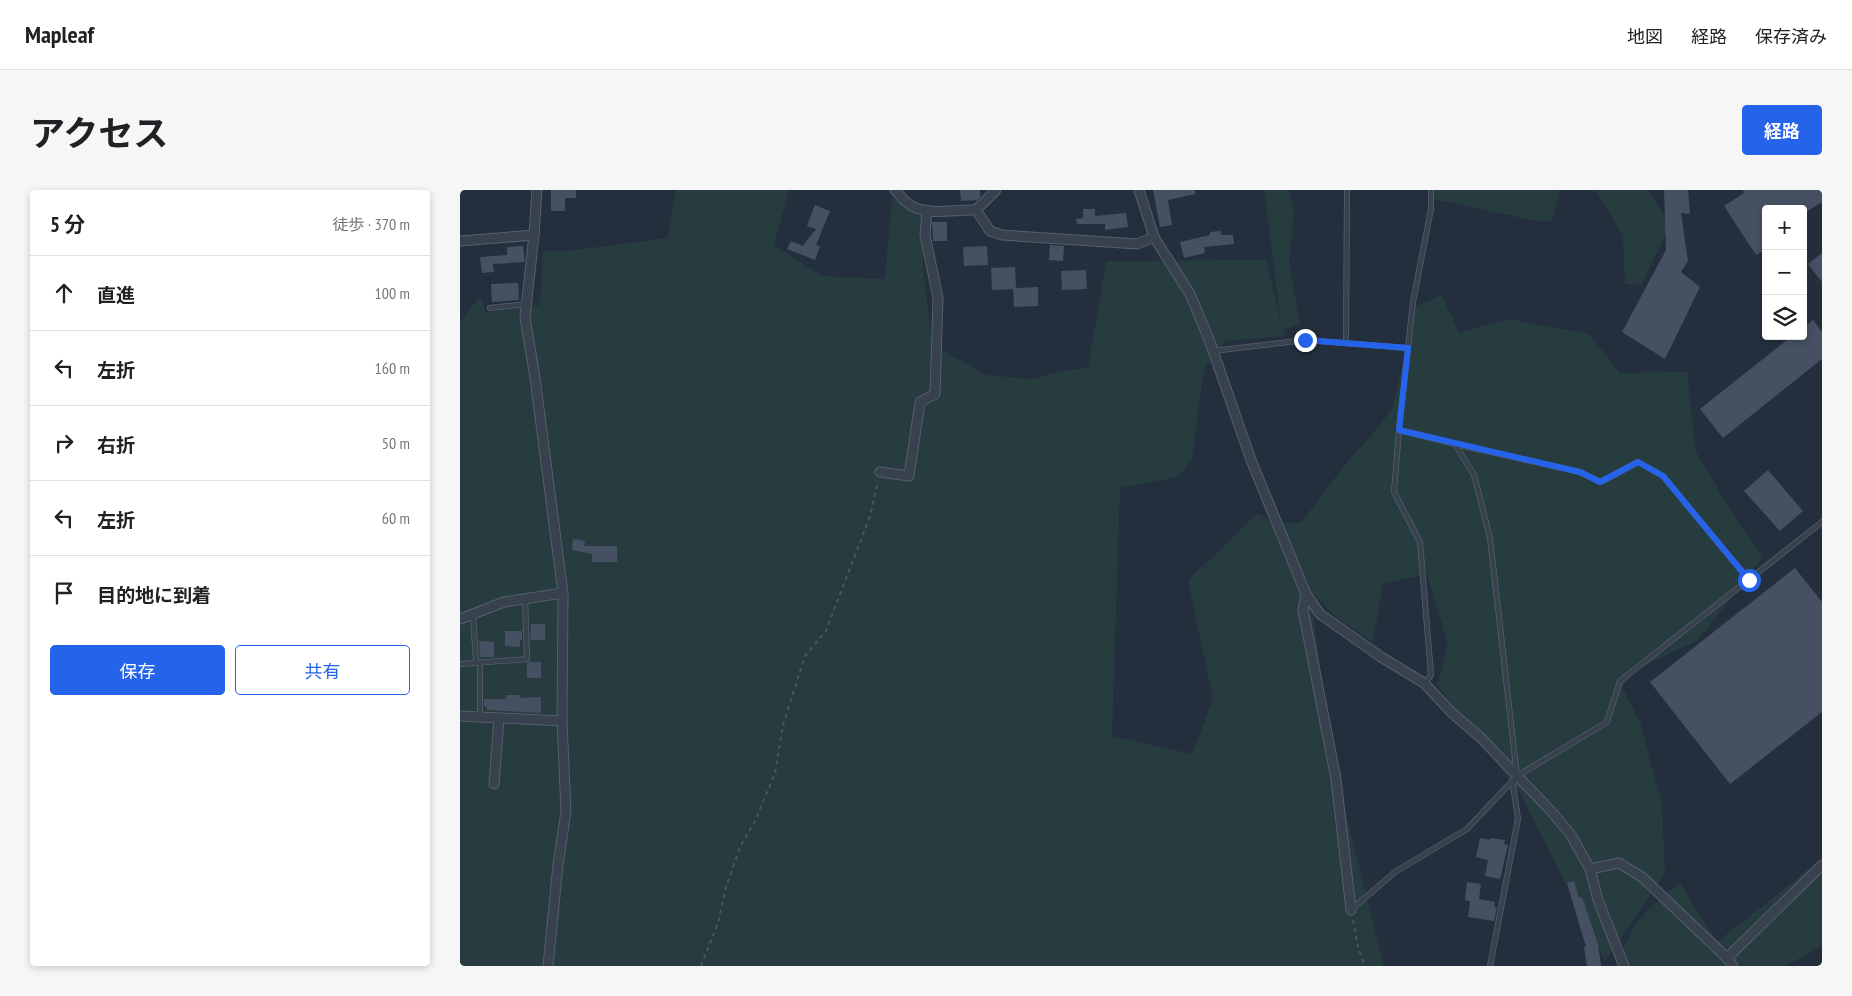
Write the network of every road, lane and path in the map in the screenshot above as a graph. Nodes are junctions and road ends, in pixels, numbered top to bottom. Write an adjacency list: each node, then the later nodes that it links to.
1 (537, 190): 9 (street)
2 (895, 190): 8 (street)
3 (996, 190): 7 (street)
4 (1139, 190): 10 (street)
5 (1347, 190): 14 (lane)
6 (1431, 190): 15 (lane)
7 (976, 210): 8 (street); 10 (street)
8 (928, 211): 19 (street)
9 (534, 235): 11 (street); 12 (street)
10 (1154, 237): 16 (street)
11 (460, 241)
12 (527, 304): 13 (lane); 22 (street)
13 (490, 308)
14 (1346, 343): 15 (lane); 16 (lane)
15 (1408, 348): 17 (lane)
16 (1213, 351): 23 (street)
17 (1399, 430): 18 (lane); 29 (lane)
18 (1455, 444): 21 (lane); 34 (lane)
19 (880, 472): 41 (path)
20 (1822, 522): 21 (lane)
21 (1749, 580): 34 (lane)
22 (563, 593): 24 (street); 33 (street)
23 (1306, 594): 29 (street); 38 (street)
24 (525, 598): 25 (street); 27 (lane)
25 (473, 614): 26 (street); 27 (lane)
26 (460, 619)
27 (478, 663): 28 (lane); 31 (lane)
28 (460, 664)
29 (1424, 683): 34 (street)
30 (460, 716): 31 (street)
31 (480, 717): 32 (street)
32 (499, 718): 33 (street); 35 (street)
33 (562, 721): 40 (street)
34 (1517, 776): 37 (street); 38 (lane); 43 (lane)
35 (494, 784)
36 (1822, 865): 39 (street)
37 (1590, 869): 39 (street); 44 (street)
38 (1351, 910): 42 (path)
39 (1727, 958): 45 (street)
40 (548, 966)
41 (701, 966)
42 (1365, 966)
43 (1490, 966)
44 (1624, 966)
45 (1733, 966)

